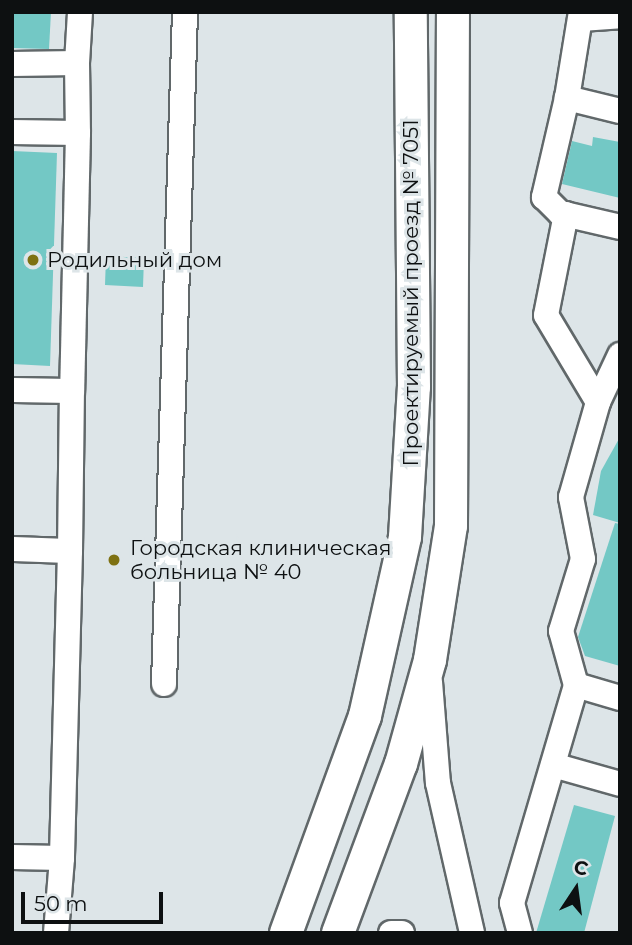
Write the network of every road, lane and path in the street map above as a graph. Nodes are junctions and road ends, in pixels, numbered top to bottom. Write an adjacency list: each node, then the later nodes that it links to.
1 (80, 12): 7 (street)
2 (185, 12): 22 (street)
3 (411, 12): 30 (main road, Проектируемый проезд № 7051)
4 (453, 12): 21 (main road, Проектируемый проезд № 7051)
5 (581, 16): 6 (street); 9 (street)
6 (620, 16)
7 (77, 63): 8 (street); 12 (street)
8 (12, 64)
9 (566, 98): 10 (street); 13 (street)
10 (620, 111)
11 (12, 132): 12 (street)
12 (78, 133): 17 (street)
13 (566, 214): 14 (street); 18 (street)
14 (620, 227)
15 (620, 355): 18 (street)
16 (12, 390): 17 (street)
17 (72, 391): 20 (street)
18 (597, 402): 23 (street)
19 (12, 549): 20 (street)
20 (70, 551): 28 (street)
21 (429, 660): 31 (main road, Проектируемый проезд № 7051); 34 (street)
22 (164, 684)
23 (576, 685): 24 (street); 25 (street)
24 (620, 698)
25 (553, 765): 26 (street); 35 (street)
26 (620, 784)
27 (12, 857): 28 (street)
28 (62, 858): 29 (street)
29 (56, 933)
30 (286, 933)
31 (338, 933)
32 (391, 933): 33 (street)
33 (402, 933)
34 (472, 933)
35 (520, 933)

